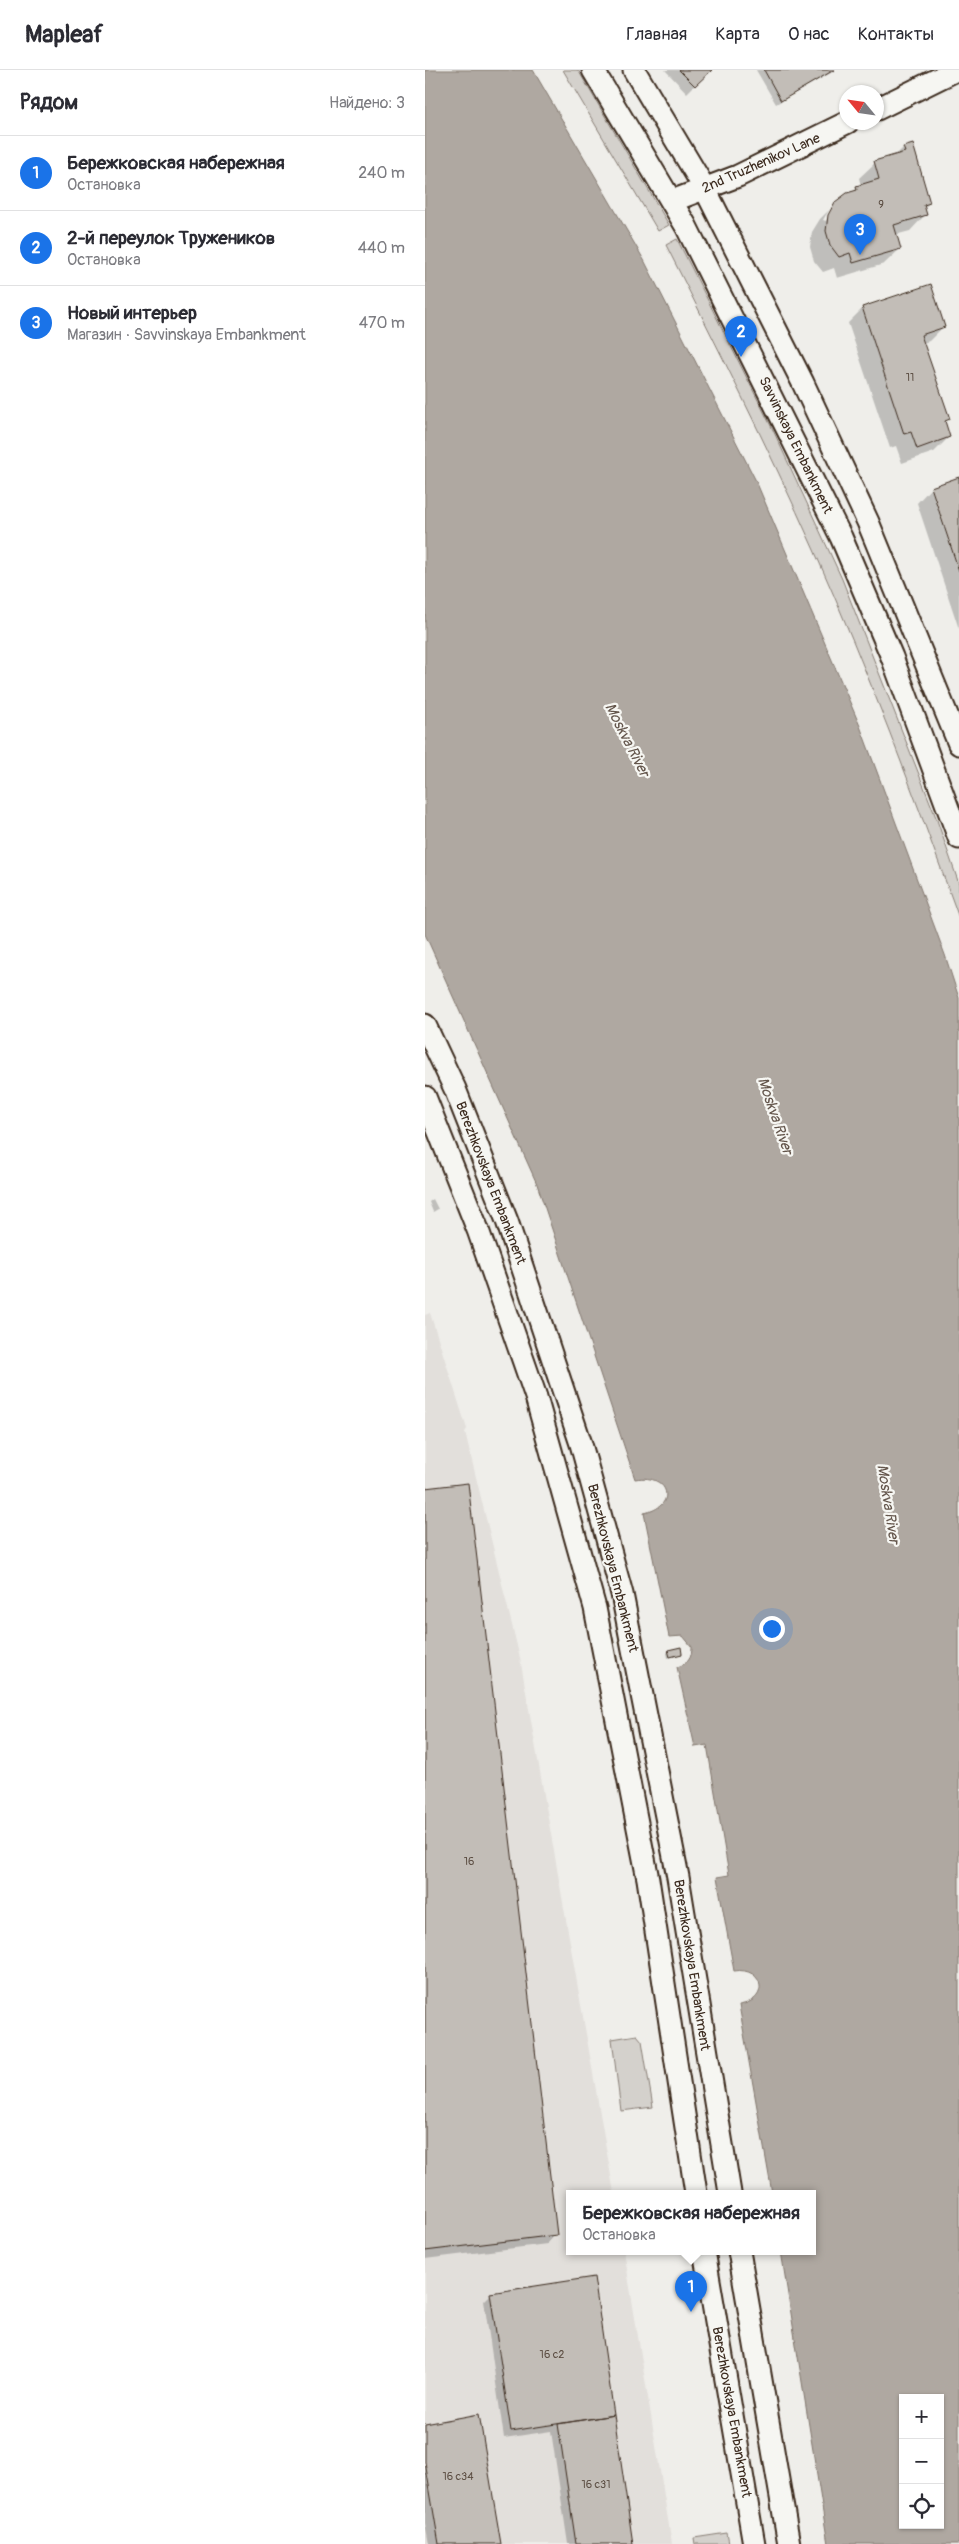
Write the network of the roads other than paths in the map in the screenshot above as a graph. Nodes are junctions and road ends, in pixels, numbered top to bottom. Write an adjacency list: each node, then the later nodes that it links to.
1 (593, 70): 7 (main road, Savvinskaya Embankment)
2 (634, 70): 6 (main road)
3 (956, 70): 4 (main road)
4 (884, 106)
5 (839, 126): 6 (main road, 2nd Truzhenikov Lane)
6 (705, 189): 7 (main road, 2nd Truzhenikov Lane); 8 (main road)
7 (672, 201): 9 (main road, Savvinskaya Embankment)
8 (959, 744)
9 (959, 838)
10 (425, 1025): 13 (main road, Berezhkovskaya Embankment)
11 (425, 1097): 12 (main road, Berezhkovskaya Embankment)
12 (696, 2190)
13 (729, 2190)
14 (705, 2255): 16 (main road, Berezhkovskaya Embankment)
15 (740, 2255): 17 (main road)
16 (754, 2544)
17 (789, 2544)

